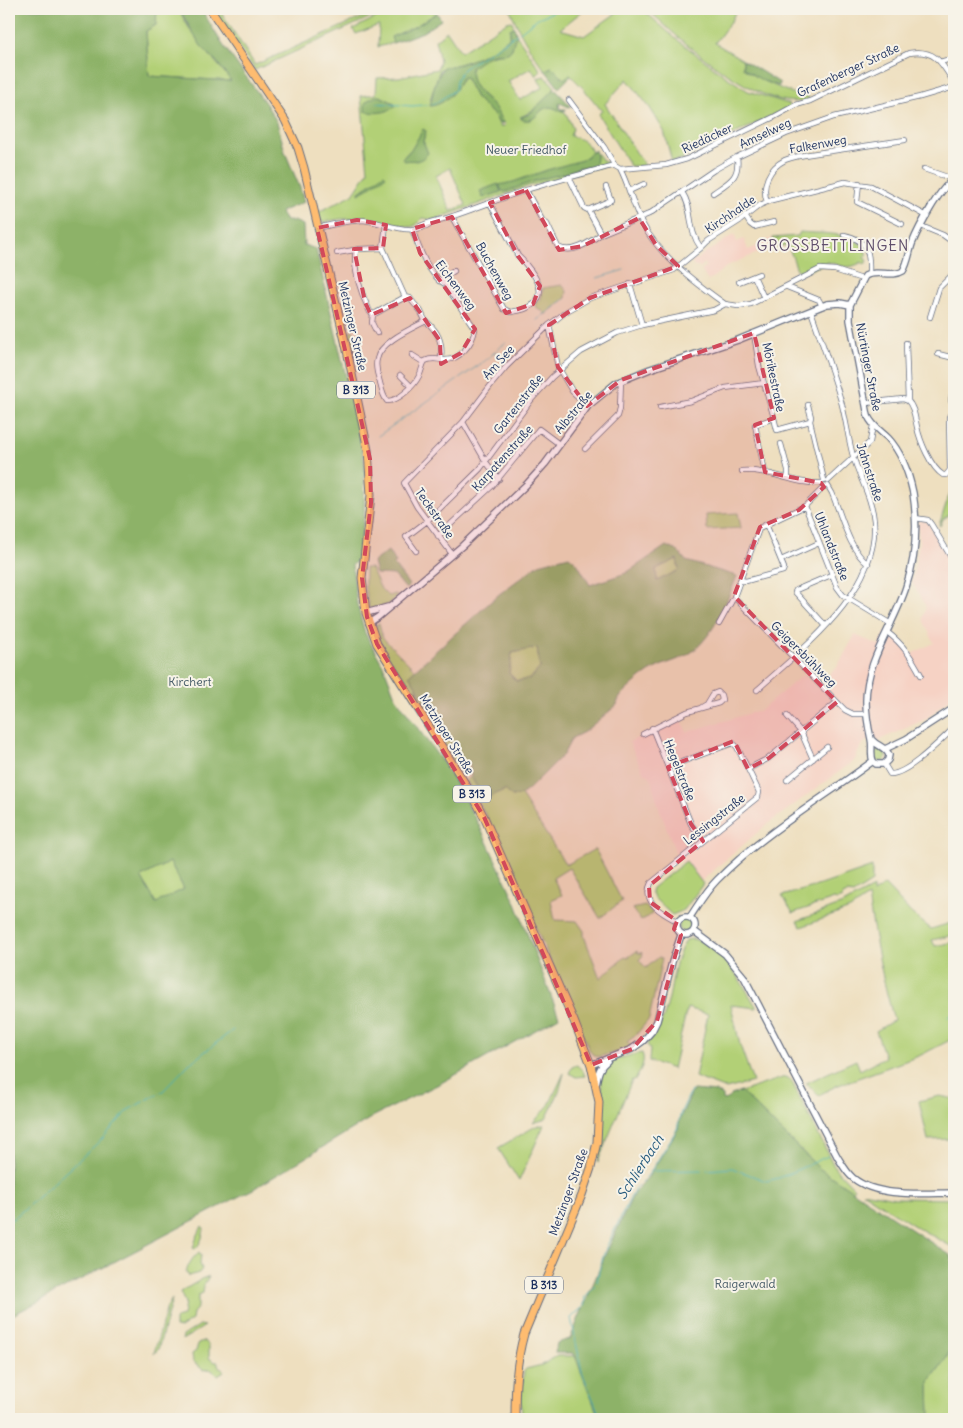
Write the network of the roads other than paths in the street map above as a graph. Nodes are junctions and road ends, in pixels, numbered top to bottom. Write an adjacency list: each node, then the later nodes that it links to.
1 (210, 9): 33 (main road, B 313)
2 (954, 58): 3 (street)
3 (940, 62): 4 (street); 7 (street, Grafenberger Straße)
4 (954, 83)
5 (954, 87): 10 (street, Amselweg)
6 (569, 100): 11 (street)
7 (796, 105): 11 (street, Riedäcker)
8 (904, 140): 22 (street, Falkenweg)
9 (953, 152): 14 (street)
10 (737, 157): 20 (street, Amselweg); 21 (street)
11 (618, 167): 13 (street); 19 (street)
12 (924, 168): 14 (street)
13 (568, 177): 18 (street); 24 (street)
14 (954, 179): 26 (street)
15 (859, 183): 22 (street, Kirchhalde); 26 (street, Kirchhalde); 30 (street)
16 (644, 184): 19 (street)
17 (606, 187): 24 (street)
18 (526, 190): 23 (street); 35 (street, Amselweg)
19 (629, 191): 28 (street)
20 (682, 192): 28 (street, Amselweg); 39 (street)
21 (713, 193)
22 (768, 202): 25 (street, Kirchhalde)
23 (490, 203): 27 (street); 27 (street, Buchenweg)
24 (588, 210): 35 (street)
25 (745, 216): 29 (street); 39 (street, Kirchhalde)
26 (927, 216): 32 (street)
27 (452, 217): 34 (street)
28 (639, 218): 35 (street, Amselweg); 42 (street)
29 (774, 222)
30 (902, 224)
31 (386, 225): 33 (street); 34 (street); 38 (street)
32 (921, 226): 37 (street); 45 (street)
33 (317, 228): 115 (main road, Metzinger Straße / B 313)
34 (414, 228): 47 (street, Eichenweg)
35 (601, 234)
36 (844, 235): 45 (street)
37 (954, 243)
38 (383, 248): 40 (street); 51 (street)
39 (701, 248): 42 (street, Kirchhalde)
40 (356, 251): 41 (street); 57 (street)
41 (337, 253)
42 (678, 266): 49 (street, Am See); 53 (street)
43 (454, 271): 47 (street)
44 (954, 273): 58 (street)
45 (869, 274): 46 (street, Nürtinger Straße)
46 (862, 279): 50 (street, Gartenstraße); 54 (street, Nürtinger Straße)
47 (439, 281): 68 (street, Eichenweg)
48 (739, 282): 52 (street)
49 (630, 284): 60 (street, Am See); 61 (street)
50 (786, 287): 52 (street, Gartenstraße); 55 (street)
51 (405, 297): 57 (street); 59 (street)
52 (764, 298): 53 (street, Gartenstraße)
53 (725, 304): 61 (street, Gartenstraße)
54 (850, 304): 55 (street, Albstraße); 77 (street, Nürtinger Straße)
55 (822, 306): 56 (street, Albstraße)
56 (811, 310): 63 (street, Albstraße); 89 (street, Jahnstraße)
57 (373, 314): 62 (street)
58 (930, 317)
59 (426, 321): 68 (street); 75 (street)
60 (549, 325): 70 (street); 84 (street, Am See)
61 (642, 325): 70 (street, Gartenstraße)
62 (377, 333)
63 (754, 333): 72 (street, Albstraße); 73 (street, Mörikestraße)
64 (906, 343): 76 (street)
65 (938, 354): 67 (street)
66 (412, 355): 69 (street)
67 (954, 358)
68 (441, 359): 69 (street)
69 (423, 362): 75 (street)
70 (560, 370): 79 (street); 90 (street, Gartenstraße)
71 (400, 375): 75 (street)
72 (621, 380): 79 (street, Albstraße); 88 (street)
73 (764, 383): 80 (street); 82 (street, Mörikestraße)
74 (954, 385): 81 (street)
75 (411, 386)
76 (908, 401): 77 (street); 81 (street)
77 (865, 403): 85 (street, Nürtinger Straße)
78 (808, 405): 83 (street)
79 (588, 406): 86 (street, Albstraße)
80 (660, 407)
81 (954, 411)
82 (774, 418): 83 (street); 92 (street, Mörikestraße)
83 (810, 421): 96 (street)
84 (463, 422): 90 (street); 95 (street, Am See)
85 (873, 424): 89 (street); 98 (street, Nürtinger Straße)
86 (560, 444): 94 (street, Karpatenstraße); 106 (street, Albstraße)
87 (781, 444): 93 (street)
88 (585, 450)
89 (854, 458): 96 (street); 109 (street, Jahnstraße)
90 (486, 462): 94 (street); 99 (street, Gartenstraße)
91 (742, 472): 92 (street)
92 (765, 472): 93 (street)
93 (788, 478): 96 (street)
94 (499, 479): 101 (street, Karpatenstraße)
95 (404, 483): 99 (street, Teckstraße)
96 (825, 484): 97 (street); 109 (street)
97 (805, 506): 100 (street); 102 (street, Uhlandstraße)
98 (915, 518): 105 (street); 118 (street, Nürtinger Straße)
99 (427, 521): 101 (street, Teckstraße); 103 (street, Gartenstraße)
100 (766, 524): 107 (street); 111 (street)
101 (438, 536): 106 (street, Teckstraße)
102 (819, 544): 107 (street); 110 (street, Uhlandstraße)
103 (416, 550)
104 (954, 550): 105 (street)
105 (949, 553): 108 (street)
106 (452, 554): 114 (street, Albstraße)
107 (781, 560): 111 (street)
108 (954, 562)
109 (868, 564): 113 (street, Jahnstraße)
110 (831, 575): 113 (street, Uhlandstraße); 119 (street)
111 (740, 580): 112 (street)
112 (734, 597): 117 (street); 121 (street, Geigersbühlweg)
113 (849, 599): 118 (street, Uhlandstraße); 119 (street, Jahnstraße)
114 (390, 606): 115 (street, Albstraße); 116 (street, Albstraße)
115 (366, 612): 116 (main road, Metzinger Straße / B 313)
116 (369, 623): 149 (main road, Metzinger Straße / B 313)
117 (719, 624)
118 (891, 624): 120 (street, Nürtinger Straße)
119 (825, 625): 121 (street, Jahnstraße)
120 (887, 632): 122 (street); 127 (street, Nürtinger Straße)
121 (794, 658): 123 (street, Jahnstraße); 124 (street, Geigersbühlweg)
122 (922, 675)
123 (757, 690)
124 (837, 702): 127 (street, Geigersbühlweg); 131 (street)
125 (702, 707): 129 (street, Hegelstraße)
126 (954, 708): 135 (street)
127 (866, 714): 133 (street, Nürtinger Straße)
128 (788, 716): 131 (street)
129 (652, 728): 132 (street); 140 (street, Hegelstraße)
130 (954, 728): 139 (street)
131 (801, 732): 137 (street); 141 (street)
132 (643, 734)
133 (872, 740): 135 (street); 136 (street, Nürtinger Straße)
134 (827, 746): 137 (street)
135 (884, 750): 136 (street); 139 (street)
136 (873, 751): 138 (street)
137 (813, 758): 142 (street)
138 (873, 761): 139 (street); 144 (street)
139 (884, 764)
140 (668, 767): 141 (street); 143 (street, Hegelstraße)
141 (748, 769): 143 (street, Lessingstraße)
142 (787, 780)
143 (703, 841): 145 (street, Lessingstraße)
144 (690, 918): 145 (street); 146 (street)
145 (677, 922): 147 (street)
146 (694, 931): 147 (street); 151 (street)
147 (681, 935): 148 (street)
148 (612, 1057): 149 (street); 150 (street)
149 (591, 1065): 150 (main road, Metzinger Straße / B 313)
150 (596, 1084): 152 (main road, Metzinger Straße / B 313)
151 (954, 1192)
152 (515, 1419)

